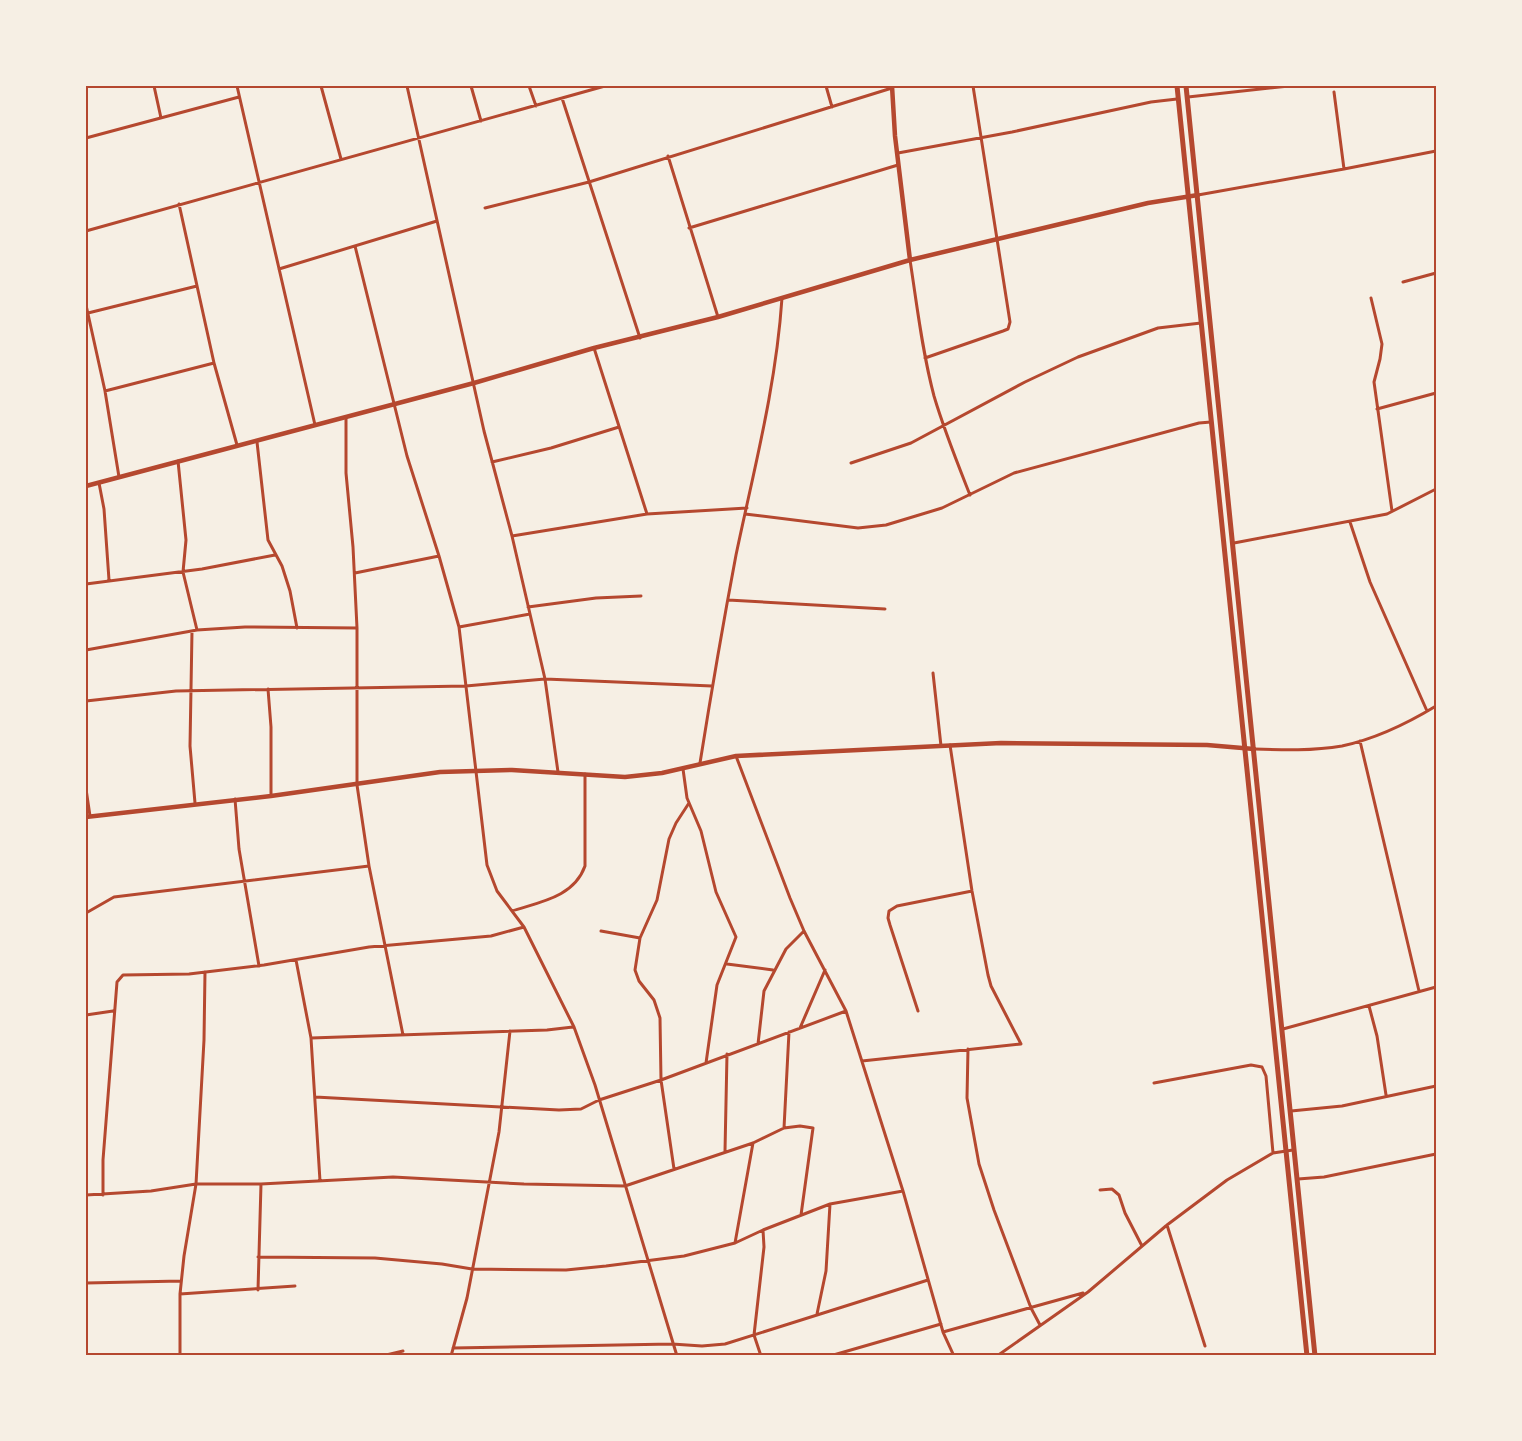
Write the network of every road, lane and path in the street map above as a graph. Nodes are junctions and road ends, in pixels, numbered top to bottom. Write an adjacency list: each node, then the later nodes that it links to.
1 (154, 86): 21 (street)
2 (237, 86): 15 (street)
3 (321, 86): 29 (street)
4 (406, 86): 23 (street)
5 (471, 86): 22 (street)
6 (530, 86): 19 (street)
7 (605, 86): 17 (street)
8 (826, 86): 20 (street)
9 (973, 86): 25 (street)
10 (1178, 86): 18 (highway)
11 (1186, 86): 16 (highway)
12 (1289, 86): 16 (street)
13 (892, 87): 20 (street); 27 (street)
14 (1334, 92): 31 (street)
15 (239, 97): 21 (street); 32 (street)
16 (1188, 97): 34 (highway)
17 (562, 98): 19 (street); 33 (street)
18 (1179, 99): 25 (street); 35 (highway)
19 (536, 106): 22 (street)
20 (832, 107): 28 (street)
21 (161, 118): 24 (street)
22 (481, 121): 23 (street)
23 (418, 136): 29 (street); 38 (street)
24 (86, 138)
25 (981, 138): 27 (street); 41 (street)
26 (1437, 151): 31 (street)
27 (897, 153): 30 (street)
28 (668, 156): 33 (street); 39 (street)
29 (341, 159): 32 (street)
30 (898, 165): 39 (street); 43 (street)
31 (1344, 169): 34 (street)
32 (259, 182): 36 (street); 44 (street)
33 (589, 182): 37 (street); 54 (street)
34 (1198, 195): 35 (street); 84 (highway)
35 (1189, 196): 41 (street); 53 (highway)
36 (179, 204): 40 (street); 47 (street)
37 (485, 208)
38 (437, 221): 42 (street); 58 (street)
39 (689, 228): 52 (street)
40 (86, 231)
41 (996, 240): 43 (street); 56 (street)
42 (354, 246): 44 (street); 61 (street)
43 (910, 260): 48 (street); 56 (street)
44 (279, 269): 65 (street)
45 (1437, 273): 46 (street)
46 (1403, 282)
47 (197, 286): 51 (street); 57 (street)
48 (782, 296): 52 (street); 78 (street)
49 (1371, 298): 62 (street)
50 (86, 305): 51 (street)
51 (88, 313): 59 (street)
52 (718, 317): 54 (street)
53 (1203, 323): 64 (highway); 66 (street)
54 (640, 338): 55 (street)
55 (594, 348): 58 (street); 67 (street)
56 (926, 358): 66 (street)
57 (214, 363): 59 (street); 69 (street)
58 (474, 382): 61 (street); 71 (street)
59 (105, 391): 73 (street)
60 (1437, 393): 62 (street)
61 (395, 403): 63 (street); 86 (street)
62 (1377, 409): 79 (street)
63 (346, 416): 65 (street); 88 (street)
64 (1212, 422): 77 (street); 114 (highway)
65 (315, 425): 68 (street)
66 (943, 426): 72 (street); 77 (street)
67 (620, 427): 71 (street); 80 (street)
68 (257, 440): 69 (street); 85 (street)
69 (237, 446): 70 (street)
70 (178, 461): 73 (street); 87 (street)
71 (492, 462): 83 (street)
72 (851, 463)
73 (119, 477): 74 (street)
74 (99, 483): 75 (street); 89 (street)
75 (86, 486)
76 (1437, 489): 79 (street)
77 (970, 495): 81 (street)
78 (747, 508): 80 (street); 81 (street)
79 (1392, 511): 82 (street)
80 (647, 514): 83 (street)
81 (745, 514): 92 (street)
82 (1350, 522): 84 (street); 110 (street)
83 (512, 536): 93 (street)
84 (1234, 543): 115 (highway)
85 (275, 555): 87 (street); 97 (street)
86 (440, 556): 88 (street); 96 (street)
87 (183, 572): 89 (street); 99 (street)
88 (355, 573): 98 (street)
89 (110, 580): 90 (street)
90 (86, 584)
91 (641, 596): 93 (street)
92 (728, 600): 94 (street); 104 (street)
93 (528, 607): 95 (street)
94 (885, 609)
95 (530, 614): 96 (street); 102 (street)
96 (459, 627): 103 (street)
97 (297, 628): 98 (street); 99 (street)
98 (357, 628): 105 (street)
99 (194, 631): 100 (street); 107 (street)
100 (86, 650)
101 (933, 673): 113 (street)
102 (544, 679): 103 (street); 104 (street); 120 (street)
103 (466, 686): 105 (street); 119 (street)
104 (712, 686): 117 (street)
105 (356, 687): 106 (street); 122 (street)
106 (268, 689): 107 (street); 124 (street)
107 (192, 690): 108 (street); 126 (street)
108 (86, 701)
109 (1437, 706): 110 (street)
110 (1427, 711): 111 (street)
111 (1360, 741): 115 (street); 146 (street)
112 (950, 745): 113 (street); 114 (street); 131 (street)
113 (941, 746): 116 (street)
114 (1245, 749): 115 (street); 174 (highway)
115 (1254, 749): 154 (highway)
116 (736, 756): 117 (street); 136 (street)
117 (700, 763): 118 (street)
118 (683, 769): 121 (street); 127 (street)
119 (475, 771): 120 (street); 122 (street); 132 (street)
120 (558, 772): 121 (street)
121 (585, 774): 132 (street)
122 (357, 785): 124 (street); 129 (street)
123 (86, 789): 128 (street)
124 (271, 796): 125 (street)
125 (235, 799): 126 (street); 130 (street)
126 (195, 803): 128 (street)
127 (689, 803): 137 (street); 140 (street)
128 (88, 816)
129 (369, 866): 130 (street); 138 (street)
130 (245, 881): 133 (street); 141 (street)
131 (972, 891): 150 (street); 160 (street)
132 (512, 911): 134 (street)
133 (86, 914)
134 (524, 927): 138 (street); 152 (street)
135 (601, 931): 137 (street)
136 (804, 931): 142 (street); 143 (street)
137 (640, 938): 164 (street)
138 (386, 945): 139 (street); 157 (street)
139 (296, 960): 141 (street); 158 (street)
140 (727, 964): 142 (street); 163 (street)
141 (258, 966): 144 (street)
142 (773, 970): 159 (street)
143 (825, 970): 149 (street); 153 (street)
144 (205, 972): 148 (street); 183 (street)
145 (1437, 987): 146 (street)
146 (1419, 991): 147 (street)
147 (1370, 1006): 154 (street); 167 (street)
148 (114, 1011): 151 (street); 189 (street)
149 (846, 1011): 153 (street); 162 (street)
150 (918, 1011)
151 (86, 1015)
152 (574, 1027): 155 (street); 169 (street)
153 (800, 1028): 156 (street)
154 (1283, 1029): 171 (highway)
155 (510, 1031): 157 (street); 170 (street)
156 (789, 1032): 159 (street); 172 (street)
157 (402, 1035): 158 (street)
158 (311, 1038): 168 (street)
159 (758, 1044): 161 (street)
160 (968, 1049): 162 (street); 206 (street)
161 (728, 1054): 163 (street); 176 (street)
162 (862, 1061): 187 (street)
163 (706, 1063): 164 (street)
164 (662, 1080): 169 (street); 179 (street)
165 (1154, 1083): 177 (street)
166 (1437, 1086): 167 (street)
167 (1386, 1095): 171 (street)
168 (315, 1097): 170 (street); 181 (street)
169 (599, 1100): 170 (street); 185 (street)
170 (502, 1106): 182 (street)
171 (1291, 1111): 175 (highway)
172 (784, 1128): 173 (street); 191 (street)
173 (753, 1143): 176 (street); 194 (street)
174 (1286, 1150): 175 (street); 177 (street); 224 (highway)
175 (1295, 1150): 180 (highway)
176 (725, 1152): 179 (street)
177 (1273, 1153): 192 (street)
178 (1437, 1154): 180 (street)
179 (674, 1169): 185 (street)
180 (1298, 1179): 225 (highway)
181 (320, 1181): 182 (street); 184 (street)
182 (489, 1182): 185 (street); 198 (street)
183 (196, 1184): 184 (street); 189 (street); 200 (street)
184 (261, 1184): 196 (street)
185 (625, 1186): 197 (street)
186 (1100, 1190): 195 (street)
187 (903, 1191): 190 (street); 199 (street)
188 (86, 1195): 189 (street)
189 (103, 1195)
190 (830, 1204): 191 (street); 207 (street)
191 (801, 1215): 193 (street)
192 (1167, 1225): 195 (street); 213 (street)
193 (763, 1230): 194 (street); 211 (street)
194 (735, 1243): 197 (street)
195 (1142, 1246): 204 (street)
196 (258, 1257): 198 (street); 203 (street)
197 (648, 1261): 198 (street); 212 (street)
198 (472, 1269): 214 (street)
199 (928, 1280): 207 (street); 208 (street)
200 (181, 1281): 201 (street); 205 (street)
201 (86, 1282)
202 (295, 1286): 203 (street)
203 (258, 1290): 205 (street)
204 (1088, 1292): 206 (street); 209 (street)
205 (180, 1294): 216 (street)
206 (1031, 1308): 209 (street); 210 (street)
207 (817, 1314): 211 (street)
208 (941, 1324): 210 (street); 221 (street)
209 (1040, 1325): 223 (street)
210 (943, 1332): 222 (street)
211 (753, 1335): 212 (street); 220 (street)
212 (672, 1344): 214 (street); 219 (street)
213 (1205, 1346)
214 (453, 1348): 218 (street)
215 (403, 1351): 217 (street)
216 (180, 1356)
217 (382, 1356)
218 (451, 1356)
219 (676, 1356)
220 (761, 1356)
221 (830, 1356)
222 (954, 1356)
223 (997, 1356)
224 (1307, 1356)
225 (1316, 1356)

